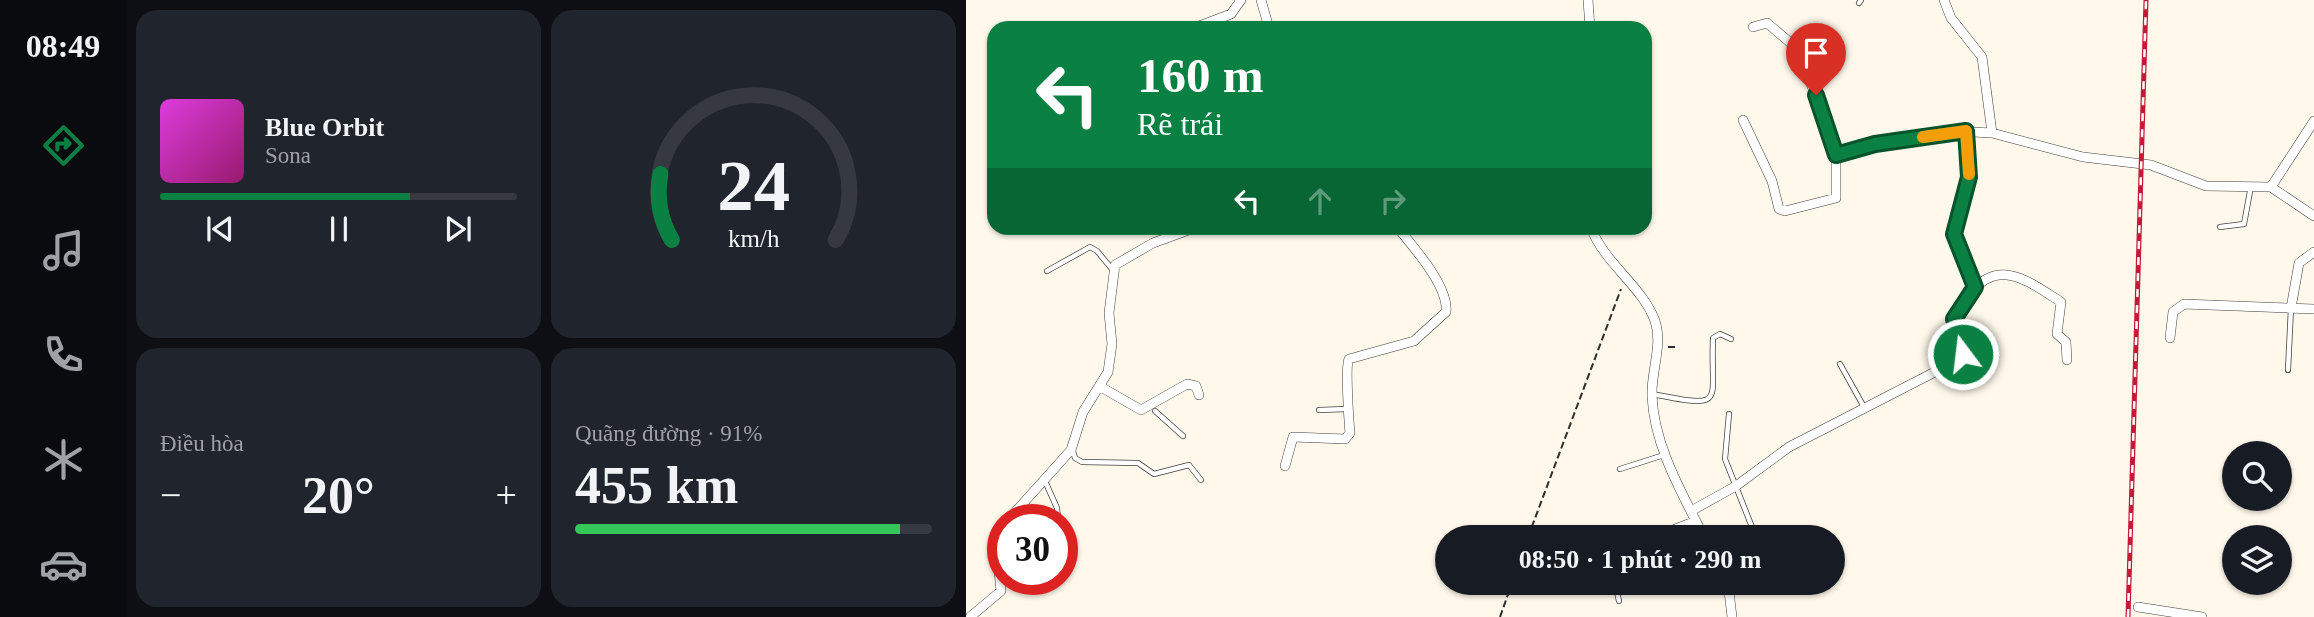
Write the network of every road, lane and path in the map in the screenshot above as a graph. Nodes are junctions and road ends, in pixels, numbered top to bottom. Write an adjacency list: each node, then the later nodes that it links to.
1 (1241, 0): 5 (street)
2 (1261, 0): 6 (street)
3 (1588, 0): 7 (street)
4 (1944, 0): 12 (street)
5 (1212, 21)
6 (1267, 21)
7 (1590, 21)
8 (1754, 27): 13 (street)
9 (1743, 120): 13 (street)
10 (2314, 121): 15 (street)
11 (1966, 131): 12 (street); 13 (street); 25 (street)
12 (1992, 133): 14 (street)
13 (1836, 155)
14 (2251, 186): 15 (street); 17 (lane)
15 (2271, 187): 16 (street)
16 (2314, 216)
17 (2220, 227)
18 (1173, 235): 22 (street)
19 (1403, 235): 38 (street)
20 (1594, 235): 24 (street)
21 (2314, 252): 26 (street)
22 (1113, 270): 23 (lane); 33 (street)
23 (1047, 271)
24 (1629, 284): 34 (street); 53 (path)
25 (1975, 287): 30 (street); 37 (street)
26 (2291, 308): 27 (street); 28 (street); 32 (lane)
27 (2314, 309)
28 (2170, 338)
29 (1731, 339): 34 (lane)
30 (2067, 360)
31 (1840, 364): 37 (lane)
32 (2288, 370)
33 (1101, 387): 36 (street); 42 (street)
34 (1652, 394): 43 (street)
35 (1199, 395): 36 (street)
36 (1152, 408): 41 (lane)
37 (1864, 408): 48 (street)
38 (1347, 409): 39 (lane); 44 (street)
39 (1319, 410)
40 (1729, 414): 48 (lane)
41 (1183, 436)
42 (1072, 447): 46 (street); 47 (lane)
43 (1665, 455): 45 (lane); 51 (street)
44 (1285, 466)
45 (1620, 469)
46 (1044, 479): 49 (street); 50 (lane)
47 (1201, 480)
48 (1736, 486): 51 (street); 56 (lane)
49 (1022, 504)
50 (1055, 504)
51 (1691, 511): 52 (street)
52 (1696, 521): 54 (street); 55 (street)
53 (1532, 525)
54 (1686, 525)
55 (1698, 525)
56 (1751, 525)
57 (996, 595): 63 (street)
58 (1507, 595): 64 (path)
59 (1618, 595): 61 (lane)
60 (1729, 595): 65 (street)
61 (1619, 601)
62 (2137, 607): 66 (street)
63 (970, 617)
64 (1500, 617)
65 (1732, 617)
66 (2202, 617)

